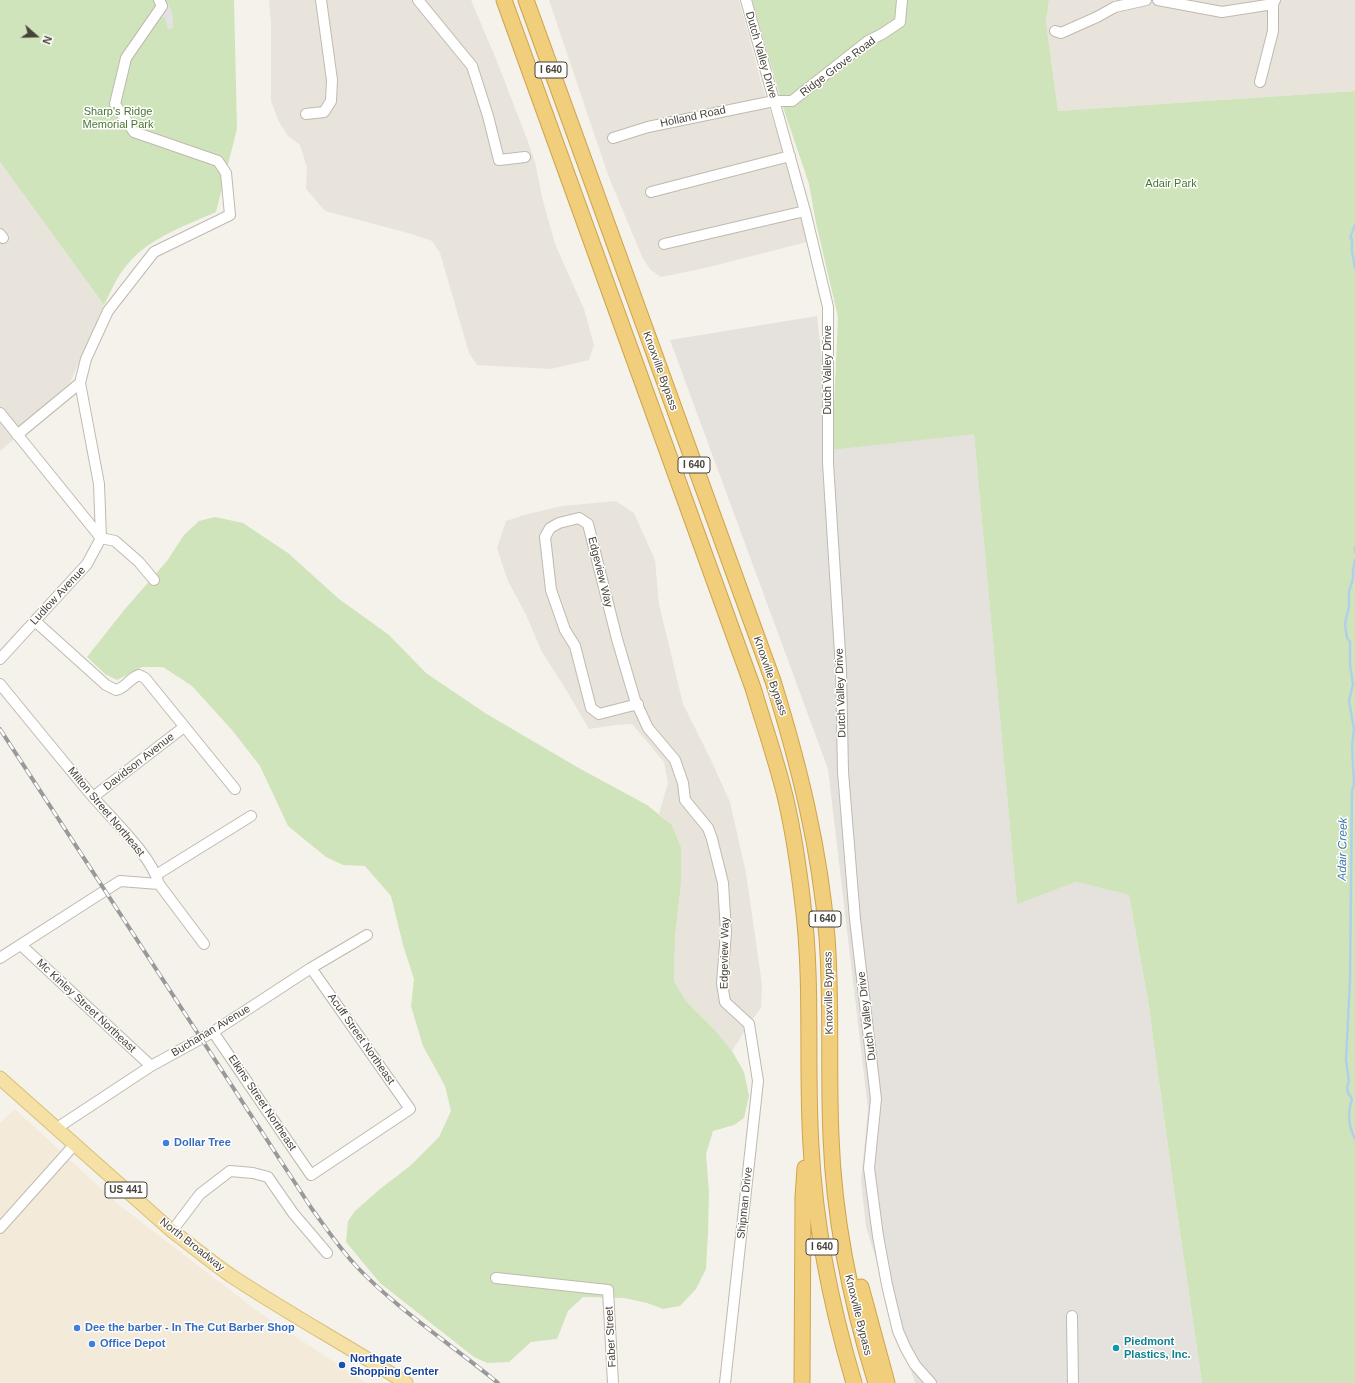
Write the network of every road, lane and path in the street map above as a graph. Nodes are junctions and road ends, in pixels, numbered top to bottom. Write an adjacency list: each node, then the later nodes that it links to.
1 (159, 0): 22 (street)
2 (321, 0): 15 (street)
3 (418, 0): 18 (street)
4 (504, 0): 46 (highway, Knoxville Bypass / I 640)
5 (526, 0): 32 (highway, Knoxville Bypass / I 640)
6 (746, 0): 14 (street, Dutch Valley Drive)
7 (902, 0): 14 (street, Ridge Grove Road)
8 (1146, 0): 12 (street)
9 (1158, 0): 10 (street)
10 (1168, 1): 11 (street)
11 (1274, 2): 13 (street)
12 (1055, 31)
13 (1260, 82)
14 (774, 101): 16 (street, Holland Road); 17 (street, Dutch Valley Drive)
15 (306, 114)
16 (613, 138)
17 (790, 156): 19 (street); 20 (street, Dutch Valley Drive)
18 (525, 157)
19 (651, 192)
20 (805, 210): 21 (street); 62 (street, Dutch Valley Drive)
21 (664, 244)
22 (80, 383): 24 (street); 25 (street)
23 (0, 413): 24 (street)
24 (17, 435): 25 (street)
25 (101, 538): 26 (street); 27 (street, Ludlow Avenue)
26 (154, 580)
27 (35, 621): 28 (street, Ludlow Avenue); 31 (street)
28 (0, 659)
29 (0, 684): 34 (street, Milton Street Northeast)
30 (638, 704): 30 (street, Edgeview Way); 42 (street, Edgeview Way)
31 (184, 727): 33 (street); 34 (street, Davidson Avenue)
32 (792, 743): 60 (highway, Knoxville Bypass / I 640); 61 (highway)
33 (235, 789)
34 (93, 797): 36 (street, Milton Street Northeast)
35 (251, 816): 36 (street)
36 (157, 880): 38 (street, Milton Street Northeast); 39 (street)
37 (367, 935): 41 (street, Buchanan Avenue)
38 (204, 944)
39 (21, 945): 40 (street); 44 (street, Mc Kinley Street Northeast)
40 (0, 958)
41 (312, 968): 43 (street, Buchanan Avenue); 49 (street, Acuff Street Northeast)
42 (748, 1024): 57 (street, Shipman Drive)
43 (213, 1032): 44 (street, Buchanan Avenue); 49 (street, Elkins Street Northeast)
44 (151, 1066): 47 (street, Buchanan Avenue)
45 (0, 1078): 47 (main road, North Broadway / US 441)
46 (809, 1109): 58 (highway); 59 (highway, Knoxville Bypass / I 640)
47 (57, 1128): 48 (main road, North Broadway / US 441)
48 (75, 1144): 50 (street); 51 (main road, North Broadway / US 441)
49 (311, 1175)
50 (0, 1228)
51 (172, 1231): 52 (street); 55 (main road, North Broadway / US 441)
52 (327, 1253)
53 (496, 1278): 56 (street, Faber Street)
54 (1072, 1316): 63 (street)
55 (406, 1383)
56 (613, 1383)
57 (725, 1383)
58 (802, 1383)
59 (854, 1383)
60 (876, 1383)
61 (887, 1383)
62 (931, 1383)
63 (1073, 1383)

